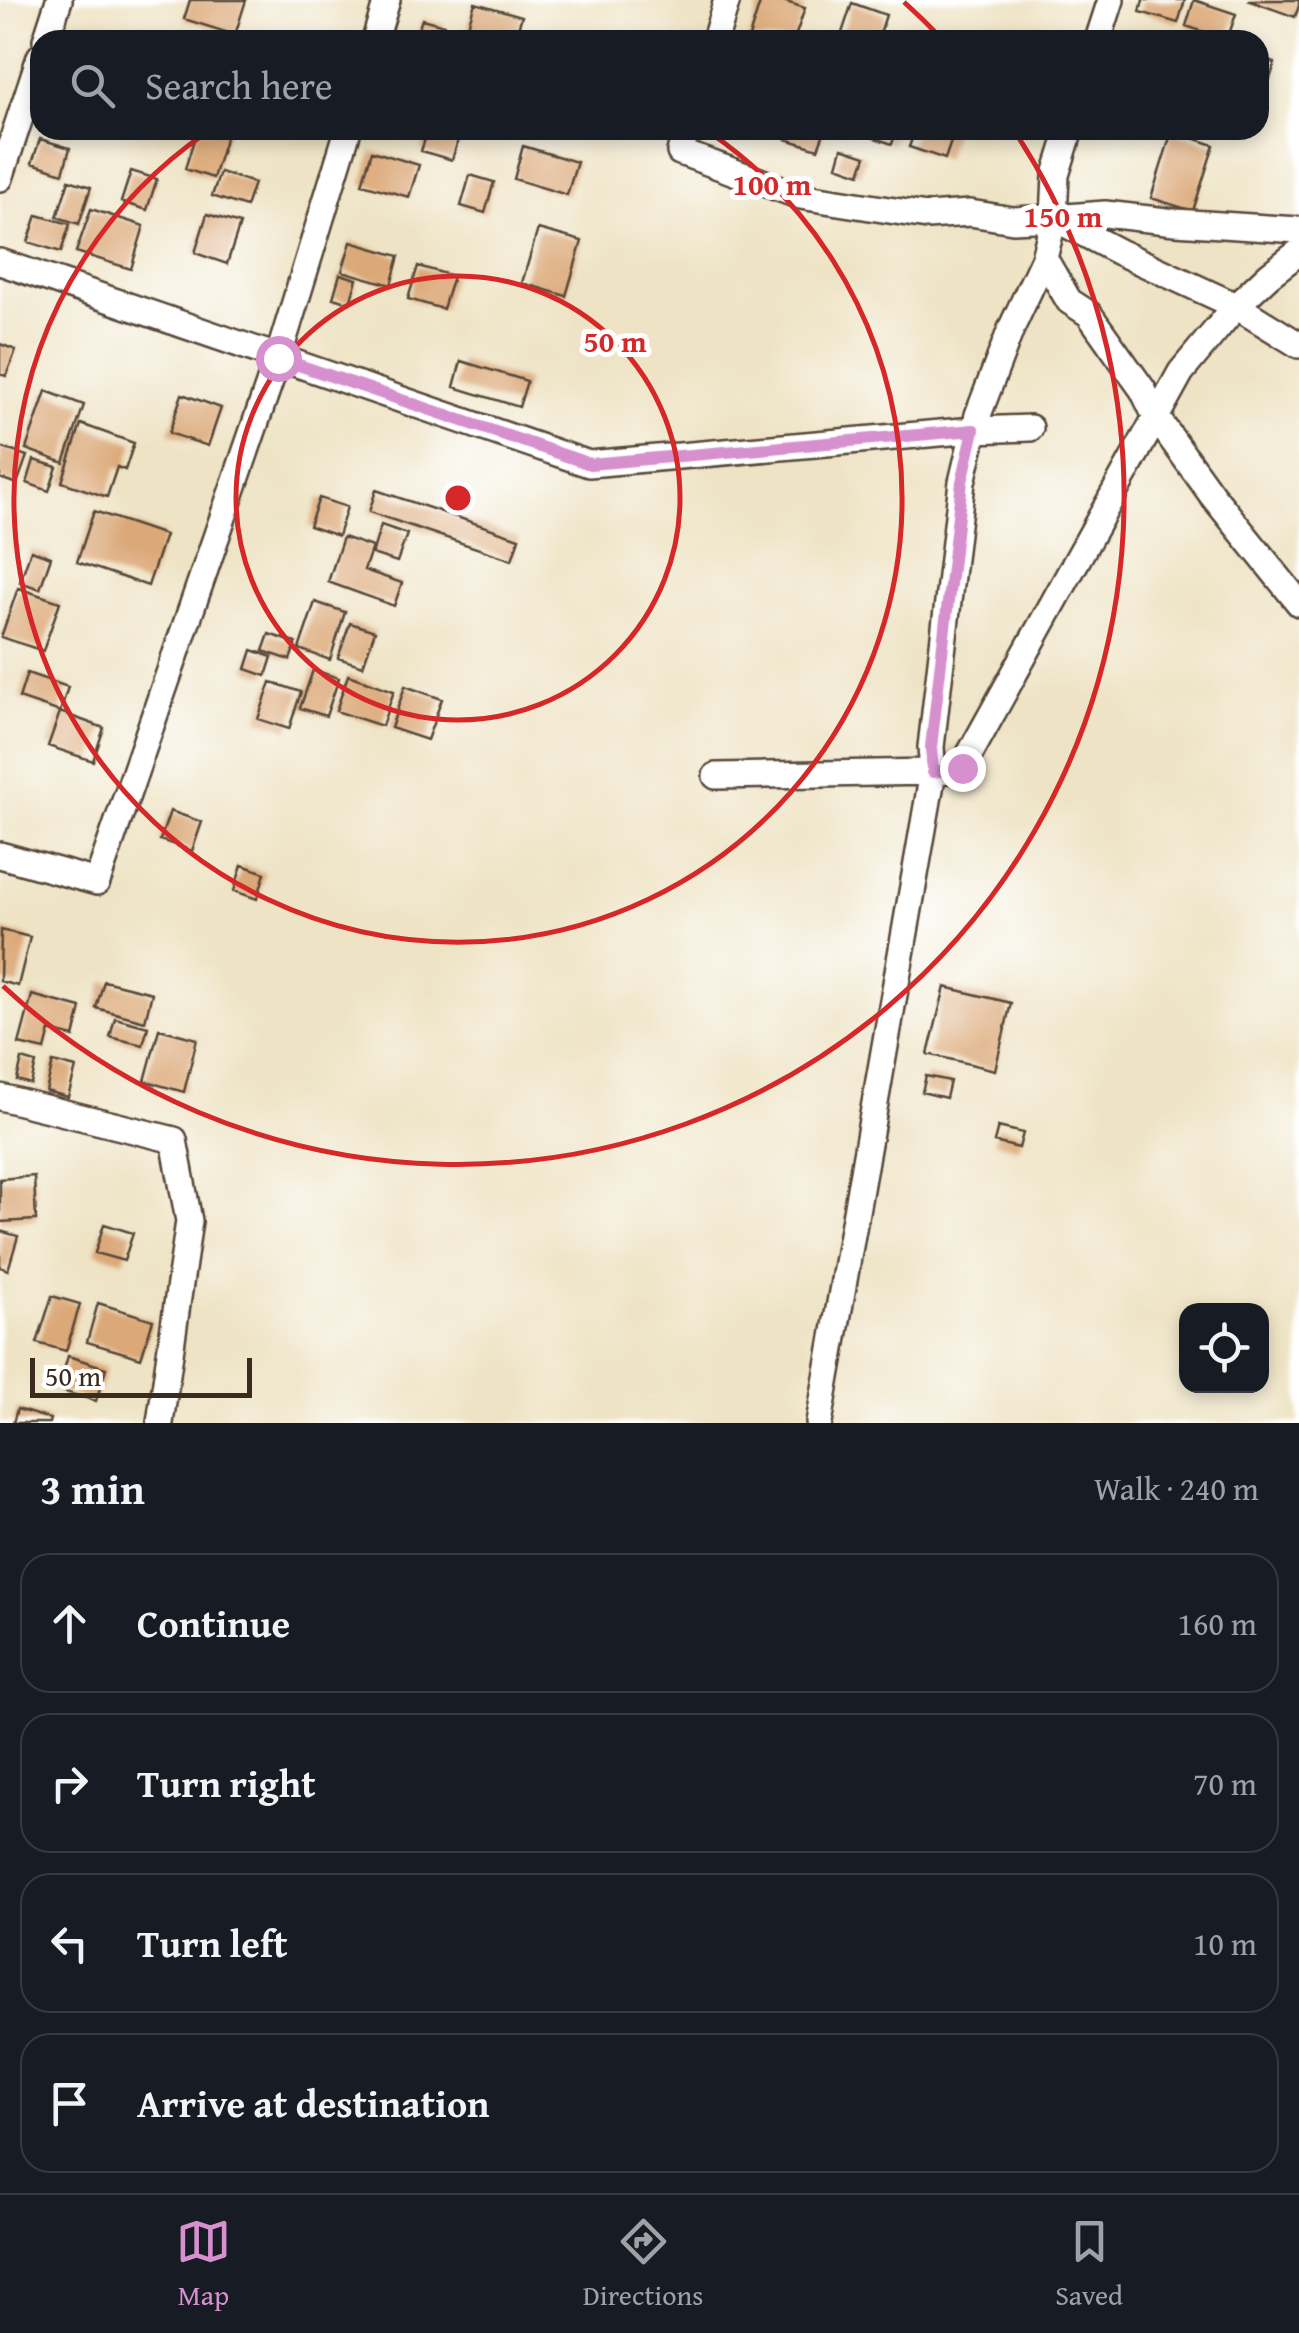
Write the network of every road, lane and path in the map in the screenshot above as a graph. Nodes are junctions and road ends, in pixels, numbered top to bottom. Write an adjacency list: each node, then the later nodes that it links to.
1 (59, 0): 5 (street)
2 (387, 0): 6 (street)
3 (728, 0): 7 (street)
4 (1110, 0): 8 (street)
5 (49, 30)
6 (378, 30)
7 (718, 30)
8 (1101, 30)
9 (30, 87): 13 (street)
10 (345, 140): 21 (street)
11 (683, 140): 14 (street)
12 (1067, 140): 14 (street)
13 (0, 178)
14 (1054, 218): 15 (street); 17 (street); 19 (street)
15 (1299, 230)
16 (1299, 252): 19 (street)
17 (1044, 258): 22 (street); 24 (street)
18 (0, 262): 21 (street)
19 (1236, 306): 20 (street); 22 (street)
20 (1299, 344)
21 (278, 358): 24 (street); 28 (street)
22 (1156, 417): 25 (street); 26 (street)
23 (1030, 428): 24 (street)
24 (974, 430): 26 (street)
25 (1299, 603)
26 (933, 772): 27 (street); 31 (street)
27 (716, 776)
28 (0, 854)
29 (0, 1097): 30 (street)
30 (160, 1423)
31 (818, 1423)

